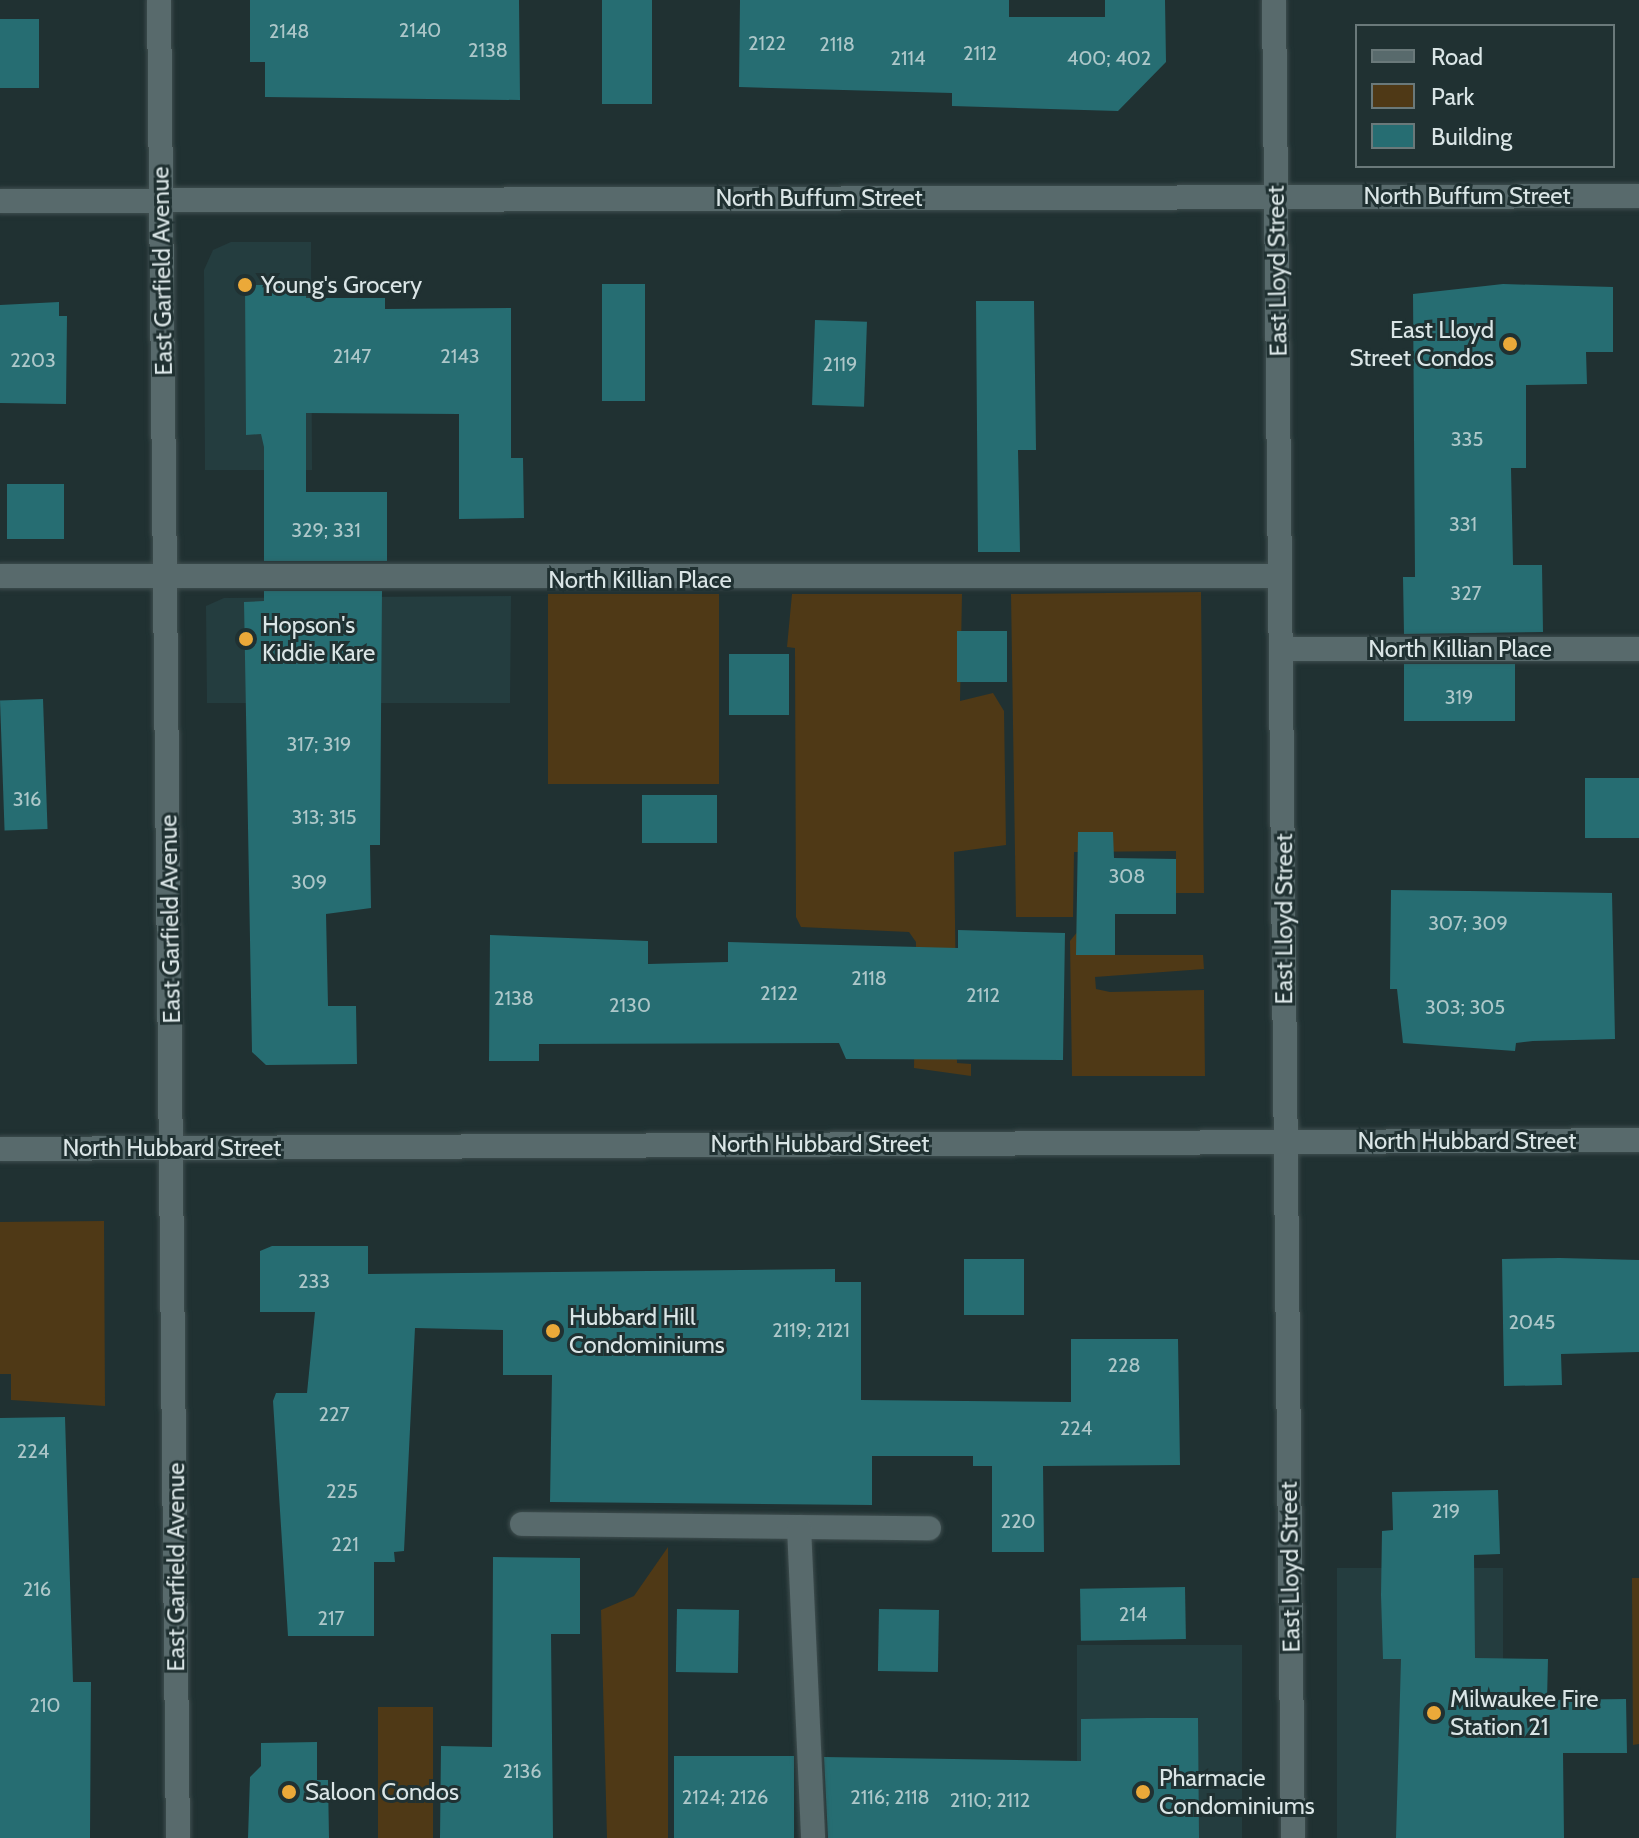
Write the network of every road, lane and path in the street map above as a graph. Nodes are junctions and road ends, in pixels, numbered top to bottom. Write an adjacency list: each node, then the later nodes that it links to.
1 (159, 0): 5 (street, East Garfield Avenue)
2 (1274, 0): 4 (street, East Lloyd Street)
3 (1639, 196): 4 (street, North Buffum Street)
4 (1277, 197): 5 (street, North Buffum Street); 8 (street, East Lloyd Street)
5 (161, 200): 6 (street, North Buffum Street); 9 (street, East Garfield Avenue)
6 (0, 201)
7 (0, 576): 9 (street, North Killian Place)
8 (1280, 576): 9 (street, North Killian Place); 10 (street, East Lloyd Street)
9 (166, 577): 14 (street, East Garfield Avenue)
10 (1281, 649): 11 (street, North Killian Place); 13 (street, East Lloyd Street)
11 (1639, 649)
12 (1639, 1140): 13 (street, North Hubbard Street)
13 (1286, 1142): 14 (street, North Hubbard Street); 21 (street, East Lloyd Street)
14 (173, 1148): 15 (street, North Hubbard Street); 19 (street, East Garfield Avenue)
15 (0, 1149)
16 (522, 1524): 17 (street)
17 (799, 1527): 18 (street); 20 (street)
18 (929, 1528)
19 (178, 1838)
20 (813, 1838)
21 (1293, 1838)

